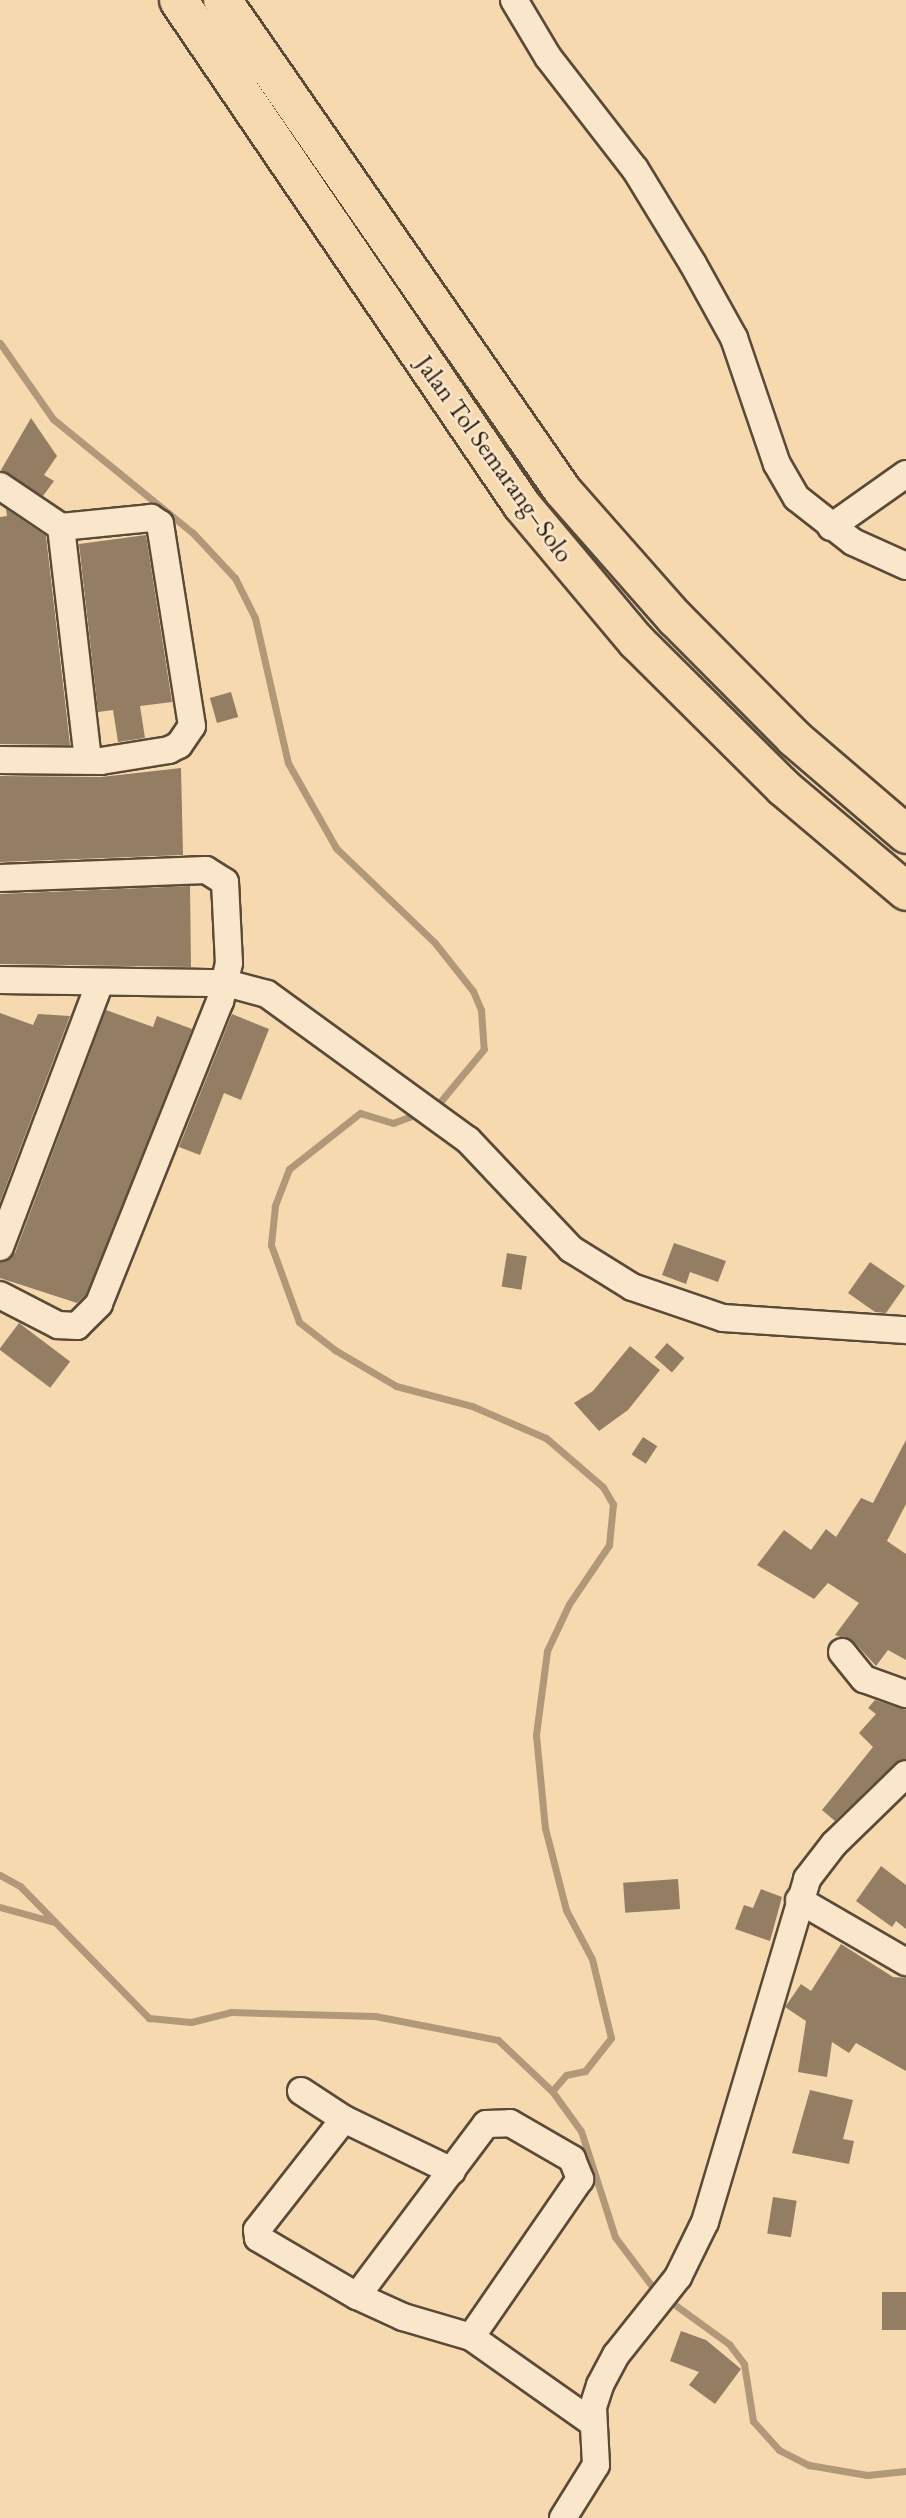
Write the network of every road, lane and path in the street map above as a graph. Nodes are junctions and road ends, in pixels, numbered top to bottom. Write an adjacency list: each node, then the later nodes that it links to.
1 (178, 0): 13 (highway, Jalan Tol Semarang–Solo)
2 (222, 0): 11 (highway, Jalan Tol Semarang–Solo)
3 (514, 0): 7 (street)
4 (906, 474): 7 (street)
5 (0, 486): 6 (street)
6 (61, 527): 10 (street); 10 (street)
7 (831, 527): 8 (street)
8 (906, 566)
9 (0, 760): 10 (street)
10 (88, 760)
11 (906, 834)
12 (0, 878): 15 (street)
13 (906, 891)
14 (0, 980): 16 (street)
15 (226, 983): 16 (street); 18 (street); 19 (street)
16 (99, 985): 17 (street)
17 (0, 1247)
18 (0, 1295)
19 (906, 1331)
20 (842, 1652): 21 (street)
21 (906, 1694)
22 (906, 1774): 23 (street)
23 (799, 1900): 24 (street); 30 (street)
24 (906, 1962)
25 (301, 2091): 26 (street)
26 (344, 2119): 27 (street); 28 (street)
27 (452, 2171): 28 (street); 29 (street)
28 (357, 2296): 29 (street)
29 (471, 2337): 30 (street)
30 (593, 2423): 31 (street)
31 (563, 2518)

